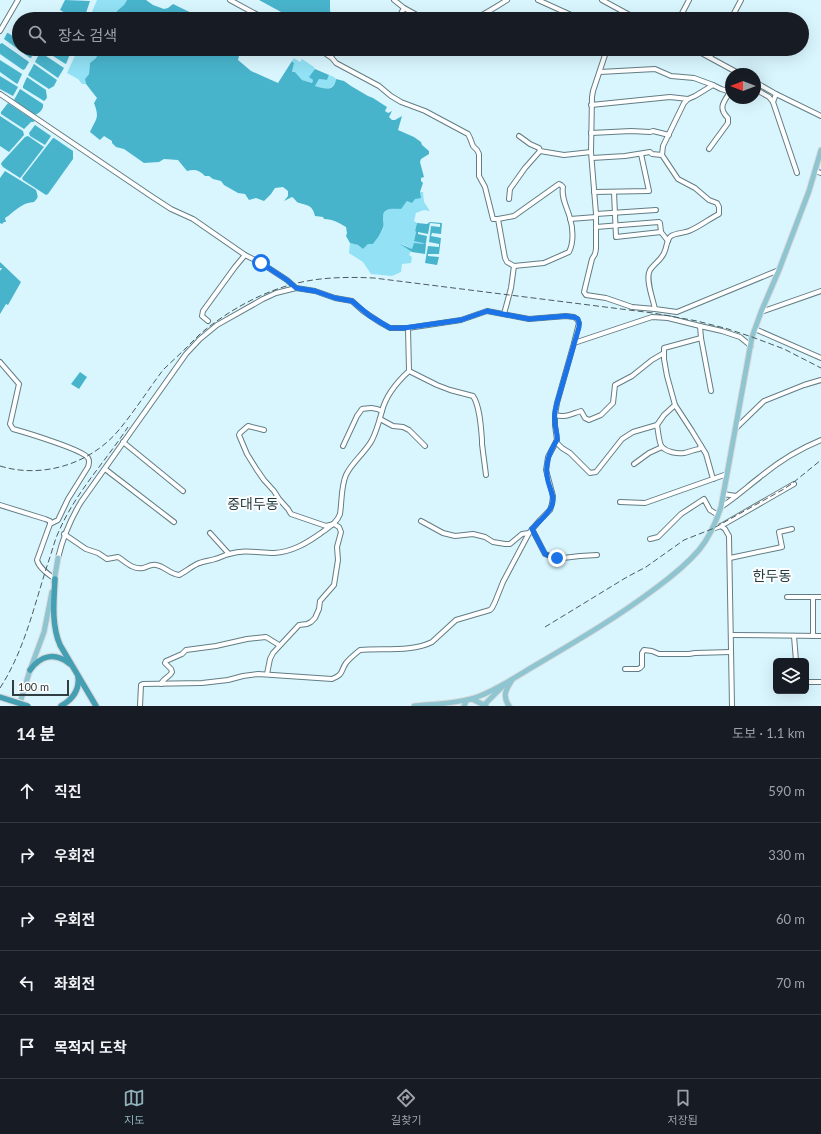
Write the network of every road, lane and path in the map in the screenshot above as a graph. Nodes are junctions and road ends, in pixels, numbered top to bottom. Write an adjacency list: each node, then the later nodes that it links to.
1 (18, 0): 18 (street)
2 (230, 0): 10 (street)
3 (394, 0): 9 (street)
4 (507, 0): 13 (street)
5 (538, 0): 14 (street)
6 (602, 0): 15 (street)
7 (689, 0): 16 (street)
8 (741, 0): 17 (street)
9 (404, 8): 11 (street); 12 (street)
10 (252, 12)
11 (402, 12)
12 (411, 12)
13 (488, 12)
14 (565, 12)
15 (625, 12)
16 (683, 12)
17 (735, 12)
18 (0, 31)
19 (329, 56): 54 (street)
20 (605, 56): 23 (street)
21 (710, 57): 22 (street)
22 (729, 68)
23 (600, 72): 24 (street); 33 (street)
24 (713, 85): 26 (street); 30 (street)
25 (761, 86): 29 (street)
26 (725, 90)
27 (761, 92): 32 (street)
28 (0, 94): 60 (street)
29 (776, 94): 32 (street); 34 (street)
30 (688, 99): 33 (street); 36 (street)
31 (725, 101): 38 (street)
32 (773, 102): 46 (street)
33 (592, 105): 35 (street)
34 (821, 116)
35 (591, 133): 36 (street); 41 (street)
36 (669, 135): 43 (street)
37 (519, 136): 40 (street)
38 (709, 149)
39 (821, 150): 45 (main road)
40 (540, 151): 41 (street); 50 (street)
41 (591, 152): 44 (street)
42 (641, 154): 43 (street); 44 (street); 49 (street)
43 (662, 155): 59 (street)
44 (592, 158): 48 (street)
45 (815, 171): 47 (street); 62 (main road)
46 (797, 173)
47 (821, 173)
48 (594, 192): 49 (street); 53 (street)
49 (614, 192): 52 (street)
50 (509, 199)
51 (656, 210): 52 (street)
52 (614, 213): 53 (street); 56 (street)
53 (596, 216): 55 (street); 57 (street)
54 (498, 219): 55 (street); 61 (street)
55 (570, 219): 61 (street)
56 (615, 225): 57 (street); 58 (street); 58 (street)
57 (596, 226): 65 (street)
58 (661, 232): 59 (street)
59 (668, 241): 65 (street)
60 (245, 254): 63 (street); 68 (street)
61 (514, 266): 67 (street)
62 (779, 270): 65 (street); 66 (main road)
63 (296, 288): 70 (street); 89 (street)
64 (821, 291): 66 (street)
65 (655, 309)
66 (761, 312): 71 (main road)
67 (504, 314): 70 (street); 73 (street)
68 (208, 321)
69 (700, 326): 72 (street); 73 (street); 74 (street)
70 (408, 328): 78 (street)
71 (755, 329): 74 (main road); 76 (street)
72 (701, 338): 75 (street); 80 (street)
73 (574, 343): 83 (street)
74 (751, 346): 86 (main road)
75 (664, 353): 81 (street); 83 (street)
76 (821, 358)
77 (0, 362): 110 (street)
78 (408, 371): 82 (street); 98 (street)
79 (821, 380): 86 (street)
80 (711, 391)
81 (675, 406): 85 (street); 93 (street)
82 (382, 411): 84 (street); 91 (street)
83 (555, 415): 90 (street)
84 (380, 419): 92 (street); 111 (street)
85 (657, 425): 90 (street); 94 (street)
86 (736, 428): 97 (main road)
87 (264, 430): 111 (street)
88 (821, 440): 103 (street)
89 (123, 442): 96 (street); 101 (street)
90 (556, 442): 113 (street)
91 (343, 446)
92 (425, 446)
93 (701, 446): 94 (street); 99 (street)
94 (662, 447): 95 (street)
95 (634, 464)
96 (105, 468): 109 (street); 118 (street)
97 (727, 474): 99 (street); 102 (main road)
98 (486, 475)
99 (712, 479): 104 (street)
100 (794, 484): 112 (street)
101 (183, 491)
102 (724, 494): 103 (street); 106 (main road)
103 (736, 496): 106 (street)
104 (620, 502)
105 (0, 505): 110 (street)
106 (721, 507): 107 (main road)
107 (718, 516): 115 (main road); 119 (street)
108 (421, 520): 117 (street)
109 (174, 522)
110 (50, 524): 124 (street)
111 (334, 524): 120 (street); 132 (street)
112 (721, 526): 115 (street); 123 (street)
113 (532, 529): 117 (street); 121 (street)
114 (792, 529): 123 (street)
115 (712, 530): 139 (main road)
116 (210, 533): 120 (street)
117 (529, 533): 138 (street)
118 (64, 534): 120 (street); 122 (street)
119 (650, 539)
120 (229, 554)
121 (597, 555)
122 (58, 558): 124 (main road)
123 (730, 558): 128 (street)
124 (55, 579): 136 (main road); 137 (highway)
125 (787, 597): 126 (street)
126 (813, 597): 127 (street); 130 (street)
127 (821, 597)
128 (731, 636): 129 (street); 133 (street)
129 (794, 636): 130 (street); 134 (street)
130 (813, 636): 131 (street)
131 (821, 636)
132 (279, 646): 138 (street); 143 (street)
133 (731, 652): 135 (street); 155 (street)
134 (796, 658)
135 (625, 669)
136 (30, 670): 137 (highway); 147 (main road)
137 (76, 670): 149 (highway); 150 (highway)
138 (267, 674): 143 (street)
139 (513, 678): 140 (main road); 154 (main road)
140 (506, 682): 145 (main road); 146 (main road)
141 (809, 682): 142 (street)
142 (821, 682)
143 (161, 684): 151 (street)
144 (0, 697): 148 (highway, bridge)
145 (470, 699): 146 (main road); 152 (main road); 153 (main road)
146 (482, 705)
147 (19, 706)
148 (28, 706)
149 (61, 706)
150 (96, 706)
151 (140, 706)
152 (414, 706)
153 (464, 706)
154 (508, 706)
155 (732, 706)

